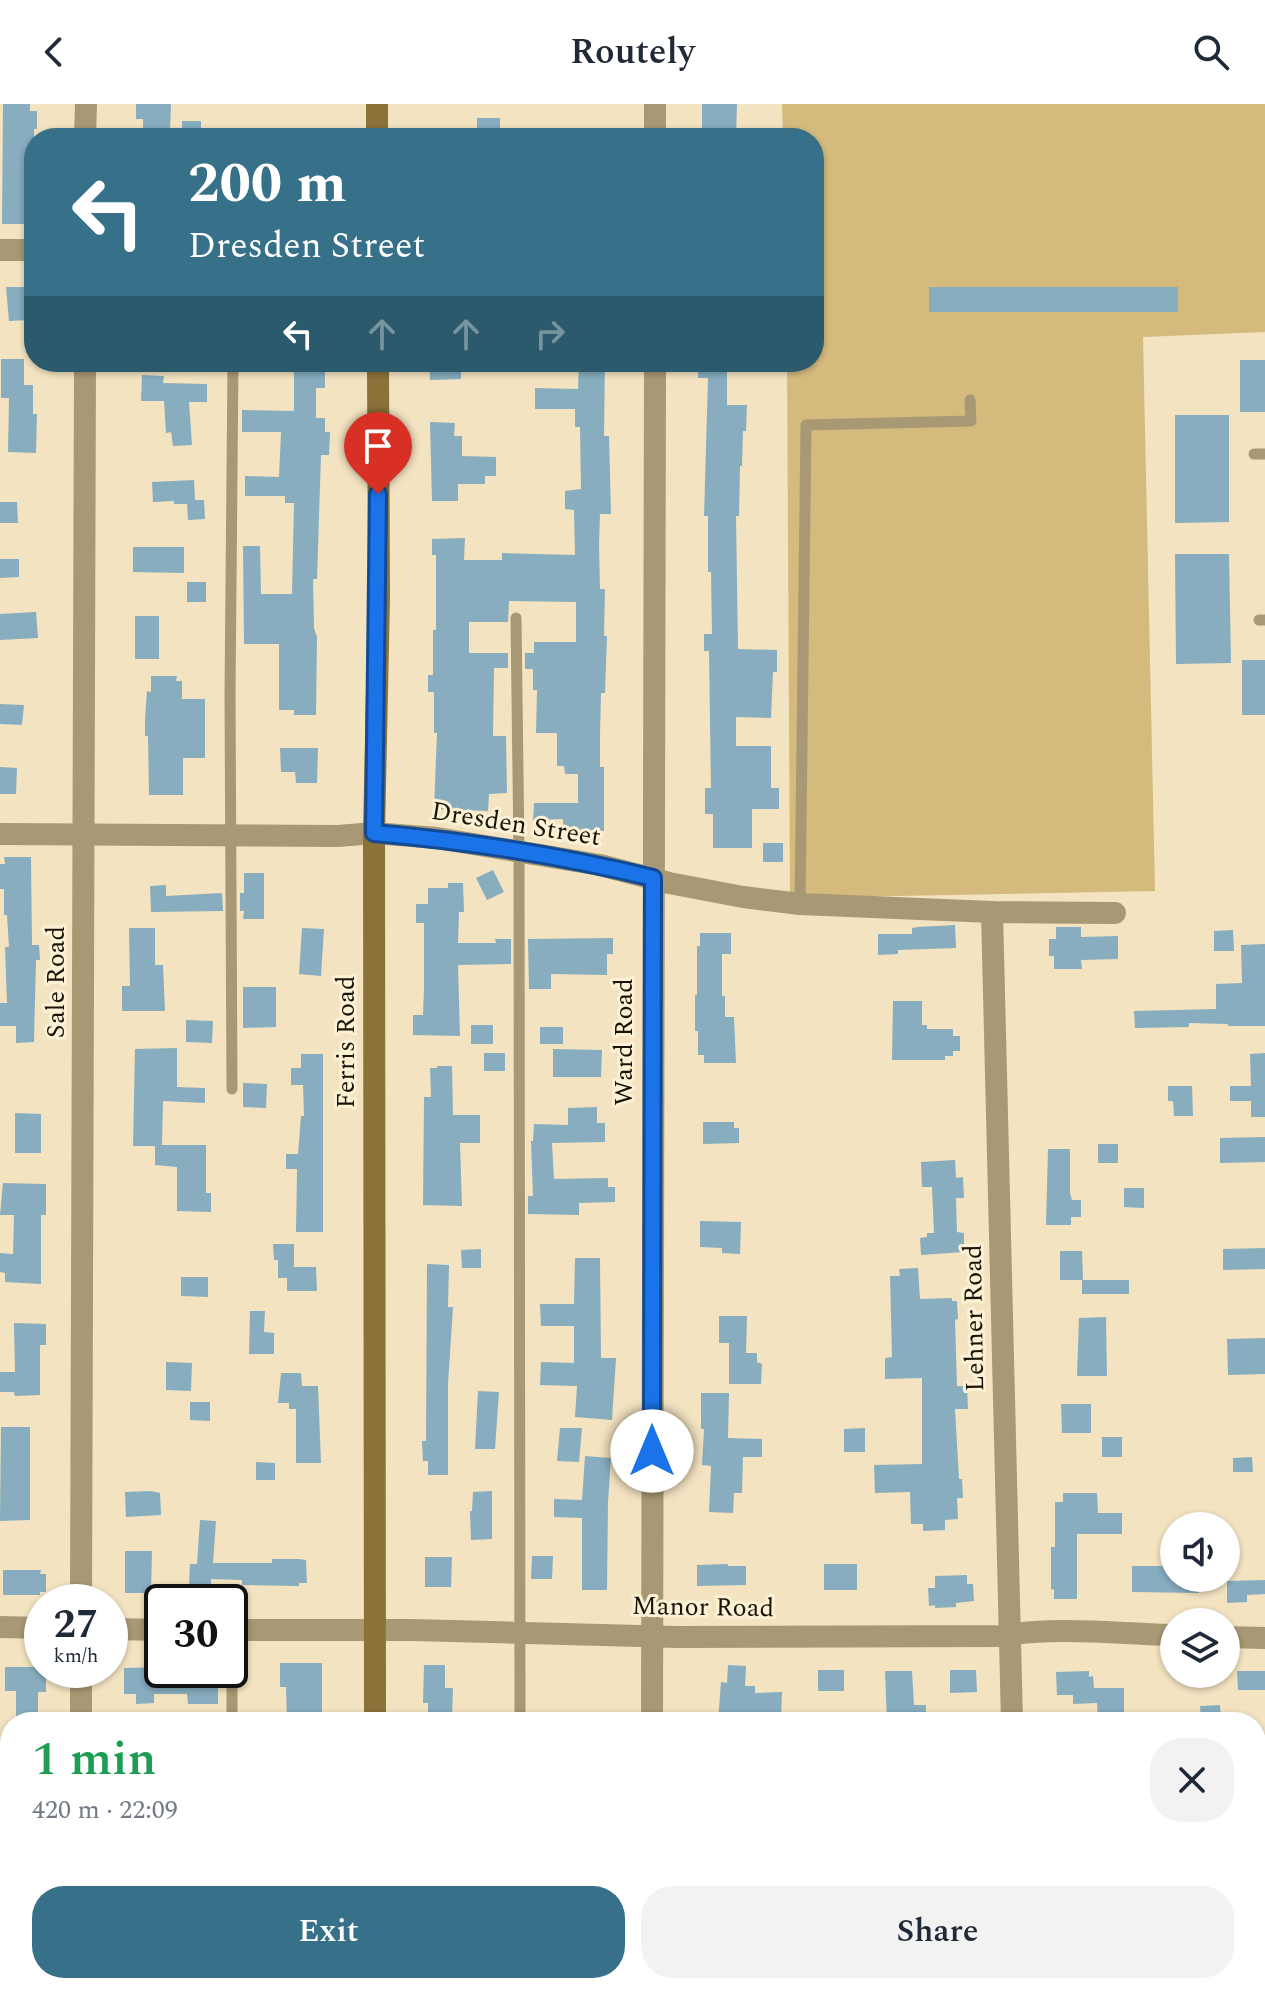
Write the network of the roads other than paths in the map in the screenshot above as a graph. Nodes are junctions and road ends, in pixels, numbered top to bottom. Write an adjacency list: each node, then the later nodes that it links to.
1 (86, 104): 4 (street)
2 (377, 104): 5 (main road)
3 (655, 104): 6 (street)
4 (85, 128)
5 (377, 128)
6 (655, 128)
7 (0, 250): 8 (street)
8 (24, 250)
9 (85, 372): 17 (street, Sale Road)
10 (233, 372): 18 (lane)
11 (378, 372): 15 (main road, Ferris Road)
12 (655, 372): 20 (street, Ward Road)
13 (970, 400): 21 (lane)
14 (516, 618): 19 (lane)
15 (374, 833): 18 (street, Dresden Street); 19 (street, Dresden Street); 29 (main road, Ferris Road)
16 (0, 834): 17 (street, Dresden Street)
17 (84, 834): 18 (street, Dresden Street); 25 (street, Sale Road)
18 (231, 835): 24 (lane)
19 (519, 852): 20 (street, Dresden Street); 30 (lane)
20 (653, 878): 21 (street, Dresden Street); 31 (street, Ward Road)
21 (800, 904): 22 (street, Dresden Street)
22 (992, 912): 23 (street, Dresden Street); 32 (street, Lehner Road)
23 (1115, 913)
24 (232, 1089)
25 (81, 1584)
26 (0, 1627): 27 (street)
27 (24, 1628)
28 (248, 1630): 29 (street, Manor Road)
29 (374, 1631): 30 (street, Manor Road); 40 (main road, Ferris Road)
30 (520, 1632): 31 (street, Manor Road); 41 (lane)
31 (652, 1635): 32 (street, Manor Road); 42 (street, Ward Road)
32 (1010, 1635): 33 (street, Manor Road); 43 (street, Lehner Road)
33 (1160, 1635)
34 (1240, 1637): 35 (street)
35 (1265, 1638)
36 (81, 1688): 38 (street)
37 (232, 1688): 39 (lane)
38 (81, 1712)
39 (232, 1712)
40 (375, 1712)
41 (520, 1712)
42 (652, 1712)
43 (1012, 1712)

